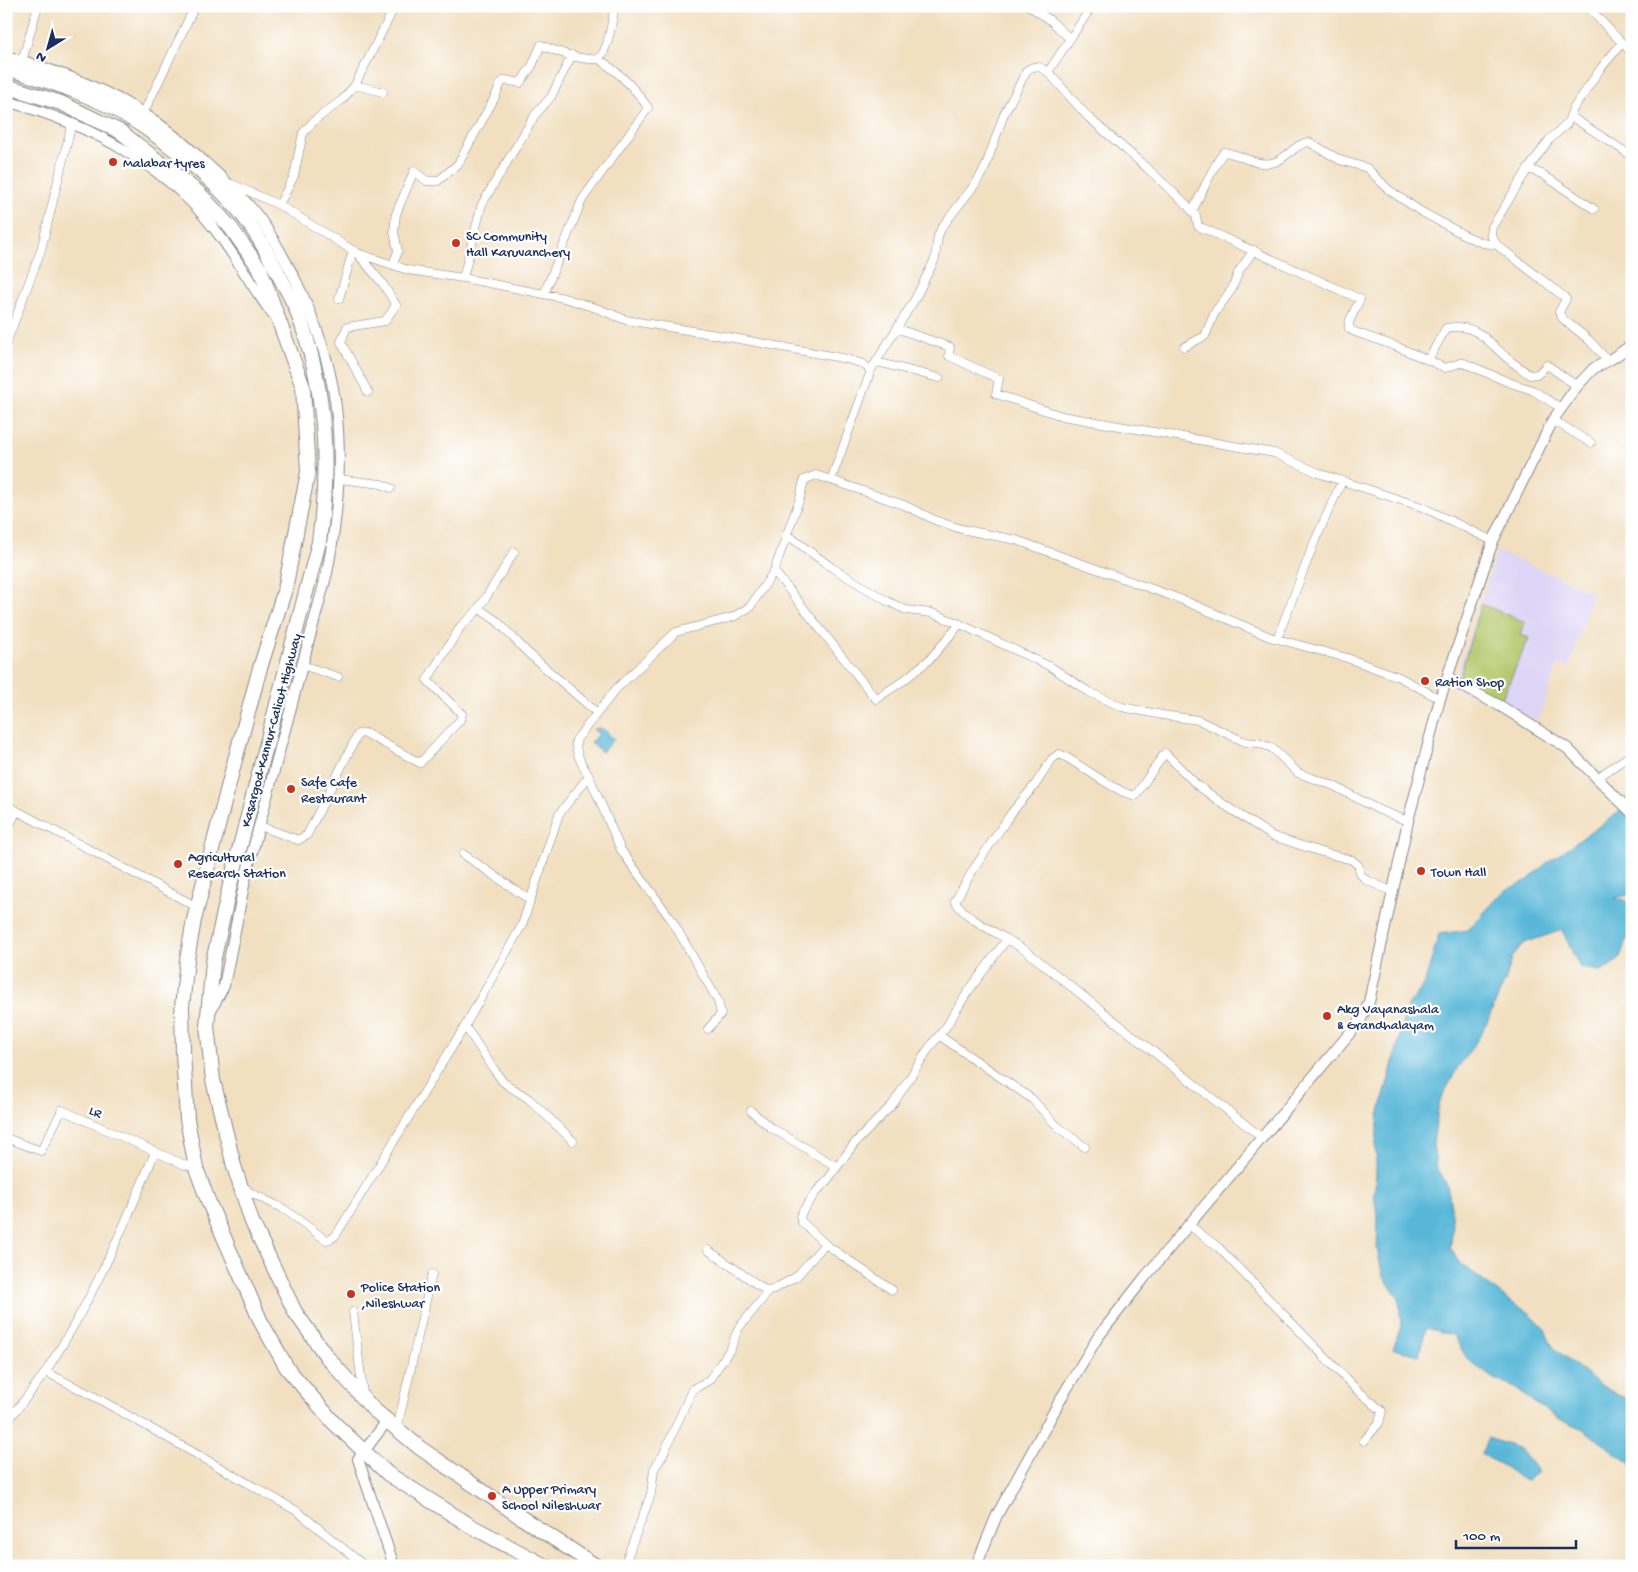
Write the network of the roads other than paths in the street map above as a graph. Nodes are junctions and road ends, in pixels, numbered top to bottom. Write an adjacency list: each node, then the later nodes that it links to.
1 (38, 6): 14 (street)
2 (195, 6): 21 (street)
3 (395, 6): 17 (street)
4 (615, 6): 13 (street)
5 (1029, 6): 8 (street)
6 (1092, 6): 8 (street)
7 (1587, 6): 9 (street)
8 (1070, 39): 16 (street)
9 (1622, 43): 10 (street); 22 (street)
10 (1632, 53)
11 (572, 54): 13 (street); 33 (street); 34 (street)
12 (6, 56): 14 (street)
13 (599, 59): 35 (street)
14 (22, 61): 21 (street)
15 (6, 68): 82 (highway, Kasargod-Kannur-Calicut Highway)
16 (1048, 72): 29 (street); 38 (street)
17 (355, 85): 19 (street); 27 (street)
18 (6, 86): 37 (highway, Kasargod-Kannur-Calicut Highway)
19 (383, 92)
20 (6, 101): 23 (street)
21 (143, 114): 26 (street)
22 (1570, 116): 24 (street); 25 (street)
23 (72, 123): 37 (street); 39 (street)
24 (1632, 156)
25 (1528, 169): 28 (street); 30 (street)
26 (227, 182): 27 (street); 52 (street)
27 (279, 205): 32 (street)
28 (1594, 210)
29 (1192, 211): 30 (street); 31 (street)
30 (1498, 246): 43 (street)
31 (1254, 250): 41 (street); 42 (street)
32 (355, 252): 33 (street); 36 (street); 48 (street)
33 (393, 265): 34 (street)
34 (463, 278): 35 (street)
35 (544, 294): 45 (street)
36 (339, 299)
37 (281, 326): 80 (highway, Kasargod-Kannur-Calicut Highway)
38 (898, 329): 44 (street); 54 (street)
39 (6, 344)
40 (1632, 345): 43 (street)
41 (1184, 346)
42 (1428, 360): 47 (street); 49 (street)
43 (1608, 361): 47 (street)
44 (877, 362): 45 (street); 46 (street)
45 (871, 370): 53 (street)
46 (938, 378)
47 (1577, 386): 49 (street)
48 (368, 392)
49 (1562, 408): 50 (street)
50 (1553, 420): 51 (street); 57 (street)
51 (1591, 443)
52 (339, 479): 55 (street); 63 (street)
53 (831, 480): 56 (street); 62 (street)
54 (1342, 480): 57 (street); 62 (street)
55 (391, 488)
56 (786, 534): 59 (street); 61 (street)
57 (1493, 541): 65 (street)
58 (514, 552): 60 (street)
59 (774, 571): 61 (street); 67 (street)
60 (478, 608): 67 (street); 75 (street)
61 (960, 624): 74 (street)
62 (1277, 639): 66 (street)
63 (302, 665): 64 (street); 75 (street)
64 (338, 677)
65 (1447, 678): 66 (street); 70 (street)
66 (1440, 700): 74 (street)
67 (596, 712): 69 (street)
68 (1632, 754): 70 (street)
69 (589, 776): 79 (street); 84 (street)
70 (1597, 778): 73 (street)
71 (6, 805): 72 (street)
72 (17, 811): 76 (street); 80 (street)
73 (1632, 814)
74 (1408, 821): 78 (street)
75 (260, 826): 82 (street)
76 (6, 832)
77 (463, 854): 79 (street)
78 (1393, 892): 81 (street); 87 (street)
79 (530, 900): 83 (street)
80 (197, 907): 93 (highway, Kasargod-Kannur-Calicut Highway)
81 (1007, 940): 85 (street); 87 (street)
82 (208, 1017): 94 (highway, Kasargod-Kannur-Calicut Highway)
83 (465, 1026): 89 (street); 94 (street)
84 (708, 1028)
85 (940, 1036): 90 (street); 92 (street)
86 (751, 1111): 92 (street)
87 (1261, 1137): 95 (street)
88 (6, 1138): 91 (street, LR)
89 (573, 1141)
90 (1085, 1147)
91 (155, 1152): 93 (street, LR); 102 (street)
92 (838, 1167): 96 (street)
93 (196, 1168): 107 (highway, Kasargod-Kannur-Calicut Highway)
94 (240, 1183): 103 (highway, Kasargod-Kannur-Calicut Highway)
95 (1189, 1225): 106 (street); 113 (street)
96 (825, 1244): 99 (street); 100 (street)
97 (708, 1250): 100 (street)
98 (432, 1274): 105 (street)
99 (892, 1290)
100 (768, 1292): 112 (street)
101 (353, 1312): 103 (street)
102 (46, 1372): 104 (street); 108 (street)
103 (363, 1398): 105 (highway, Kasargod-Kannur-Calicut Highway)
104 (6, 1423)
105 (392, 1425): 107 (street); 111 (highway, Kasargod-Kannur-Calicut Highway)
106 (1364, 1441)
107 (364, 1451): 109 (street); 110 (highway, Kasargod-Kannur-Calicut Highway)
108 (365, 1566)
109 (394, 1566)
110 (545, 1566)
111 (596, 1566)
112 (624, 1566)
113 (976, 1566)

